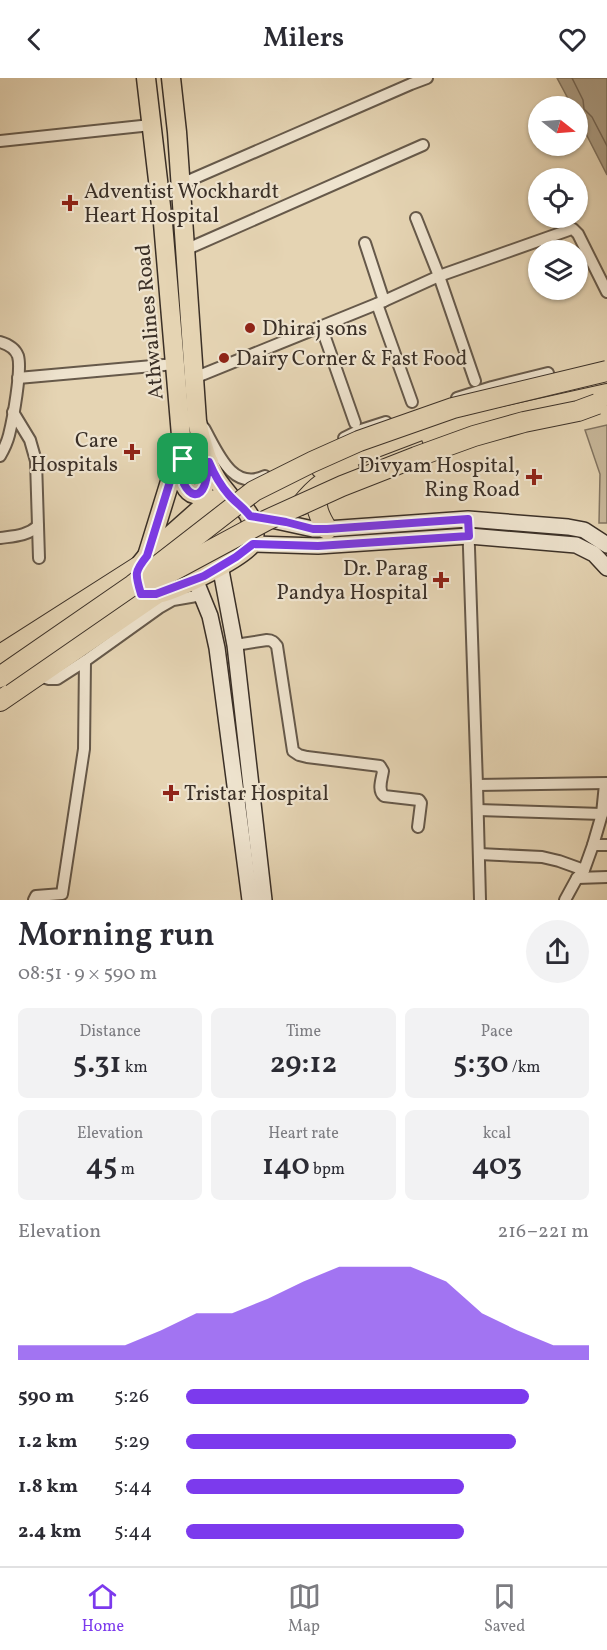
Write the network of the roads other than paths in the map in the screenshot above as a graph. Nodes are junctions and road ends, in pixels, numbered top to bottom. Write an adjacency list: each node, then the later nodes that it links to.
1 (146, 78): 4 (main road, Athwalines Road)
2 (171, 78): 7 (main road, Athwalines Road)
3 (427, 78): 7 (street)
4 (151, 125): 5 (street); 16 (main road, Athwalines Road)
5 (0, 141)
6 (423, 145): 10 (street)
7 (181, 183): 10 (main road, Athwalines Road)
8 (416, 218): 11 (street)
9 (365, 243): 13 (street)
10 (185, 250): 20 (main road, Athwalines Road)
11 (439, 276): 12 (street); 13 (street); 21 (street)
12 (607, 292)
13 (380, 302): 14 (street); 24 (street)
14 (321, 327): 20 (street); 28 (street)
15 (0, 342): 19 (street)
16 (175, 364): 19 (street); 30 (main road, Athwalines Road)
17 (607, 371): 51 (highway, bridge)
18 (548, 373): 27 (street)
19 (18, 378): 26 (street)
20 (194, 378): 27 (main road, Athwalines Road)
21 (475, 381)
22 (607, 381): 34 (highway)
23 (607, 394): 32 (highway)
24 (412, 402)
25 (607, 402): 52 (highway, bridge)
26 (13, 412): 29 (street); 36 (street)
27 (197, 414): 31 (main road, Athwalines Road)
28 (355, 423)
29 (0, 456)
30 (183, 459): 31 (main road, Athwalines Road); 42 (main road)
31 (209, 462): 34 (main road, Athwalines Road)
32 (330, 478): 35 (highway); 37 (highway)
33 (468, 519): 37 (street); 38 (street); 40 (street)
34 (247, 520): 35 (highway); 38 (street); 42 (main road); 43 (main road)
35 (286, 522): 37 (street)
36 (38, 526): 39 (street); 41 (street)
37 (327, 529)
38 (469, 536): 44 (street); 55 (street)
39 (0, 538)
40 (607, 545)
41 (39, 558)
42 (143, 561): 46 (main road); 48 (highway)
43 (220, 565): 45 (main road); 47 (street)
44 (607, 568)
45 (198, 587): 46 (main road); 49 (street); 65 (street)
46 (156, 594): 50 (highway)
47 (235, 645): 58 (street); 66 (street)
48 (0, 655)
49 (85, 660): 50 (street); 64 (street)
50 (36, 675): 53 (highway)
51 (0, 677)
52 (0, 683)
53 (0, 700)
54 (606, 784): 55 (street); 57 (street)
55 (477, 785): 56 (street)
56 (478, 810): 57 (street); 61 (street)
57 (602, 814): 59 (street)
58 (418, 827)
59 (593, 845): 60 (street); 62 (street)
60 (607, 845)
61 (479, 854): 62 (street); 67 (street)
62 (581, 874): 63 (street); 68 (street)
63 (607, 877)
64 (34, 900)
65 (250, 900)
66 (264, 900)
67 (480, 900)
68 (565, 900)

